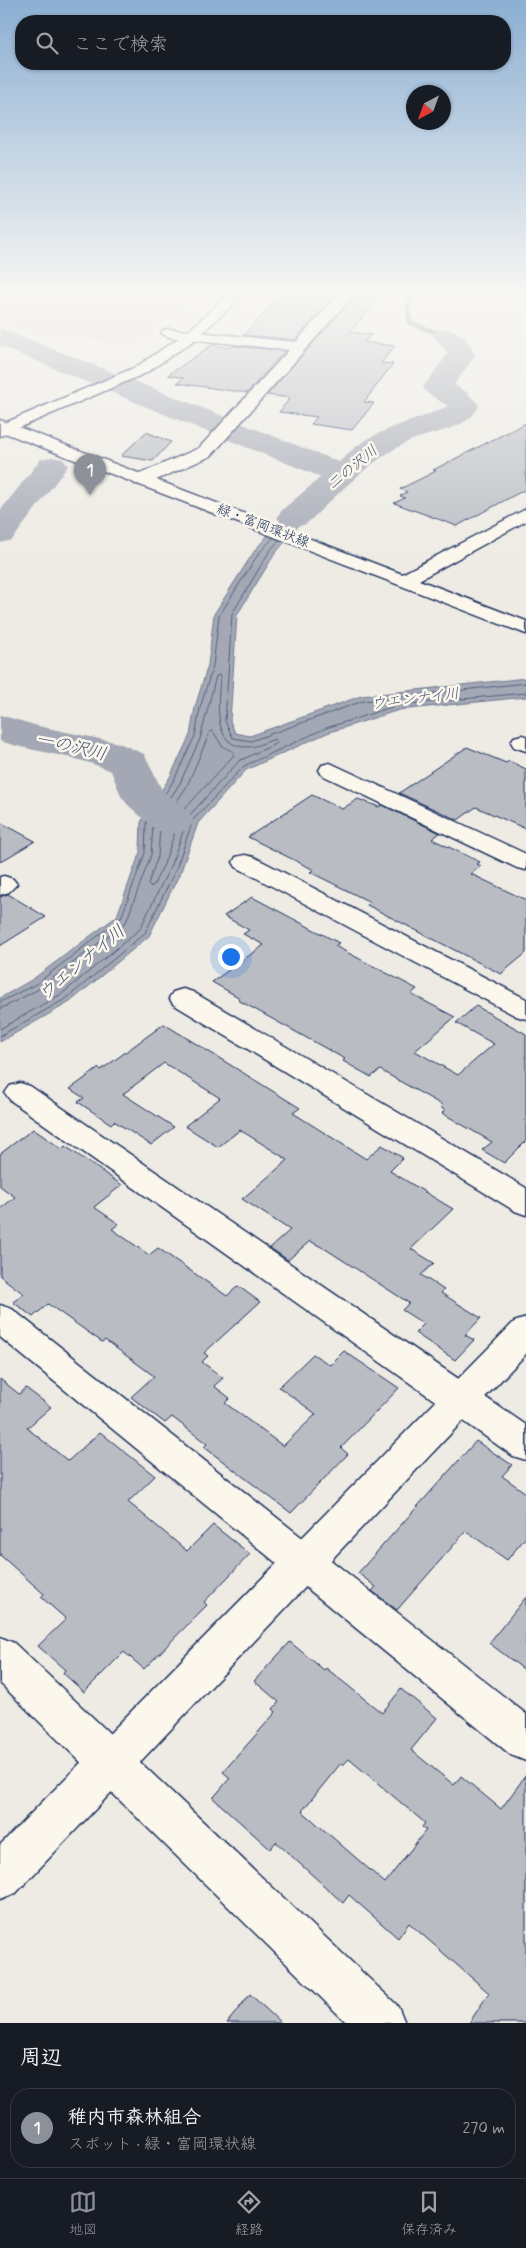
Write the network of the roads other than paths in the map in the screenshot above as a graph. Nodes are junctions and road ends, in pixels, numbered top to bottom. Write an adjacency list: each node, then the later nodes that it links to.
1 (75, 385): 4 (main road)
2 (100, 385): 4 (main road)
3 (266, 385): 5 (main road)
4 (2, 425): 5 (main road, 緑・富岡環状線)
5 (141, 480): 7 (main road, 緑・富岡環状線)
6 (526, 514): 7 (main road)
7 (405, 580): 8 (main road, 緑・富岡環状線)
8 (526, 628)
9 (330, 770): 11 (main road)
10 (245, 862): 13 (main road)
11 (526, 863)
12 (183, 998): 15 (main road)
13 (526, 1010)
14 (20, 1093): 18 (main road)
15 (526, 1204)
16 (0, 1318): 20 (main road)
17 (526, 1332): 18 (main road)
18 (460, 1400): 19 (main road); 20 (main road)
19 (526, 1445)
20 (304, 1561): 22 (main road); 23 (main road)
21 (0, 1656): 23 (main road)
22 (526, 1740)
23 (110, 1761): 24 (main road); 25 (main road)
24 (0, 1877)
25 (381, 2023)

